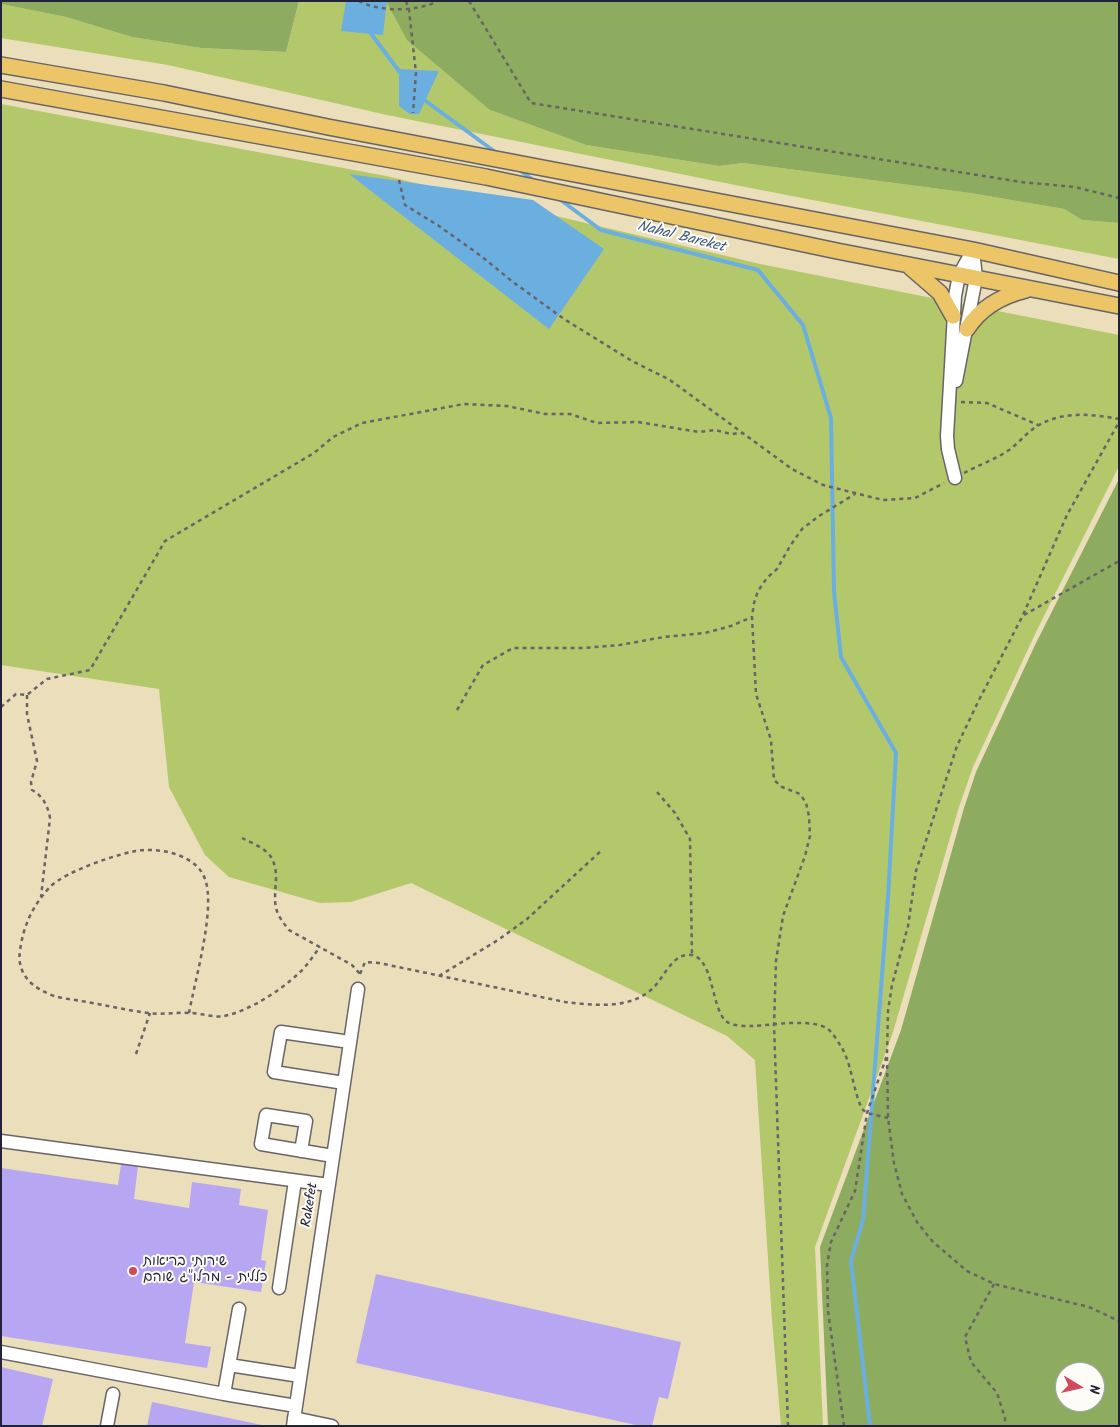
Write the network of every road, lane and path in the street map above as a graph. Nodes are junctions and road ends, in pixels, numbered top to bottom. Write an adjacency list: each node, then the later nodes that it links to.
1 (359, 1): 5 (path)
2 (406, 1): 5 (path)
3 (438, 1): 5 (path)
4 (469, 1): 10 (path)
5 (409, 10): 8 (path)
6 (1, 65): 11 (main road)
7 (1, 89): 12 (main road)
8 (413, 113)
9 (399, 180): 24 (path)
10 (1119, 198)
11 (973, 250): 13 (street); 14 (street); 15 (main road)
12 (906, 264): 13 (main road); 18 (main road)
13 (959, 275): 14 (main road); 18 (street)
14 (976, 278): 16 (main road); 19 (street)
15 (1119, 283)
16 (1030, 289): 17 (main road); 19 (main road)
17 (1119, 306)
18 (953, 316): 21 (street)
19 (967, 329): 20 (street)
20 (952, 401): 21 (street); 23 (path)
21 (947, 420): 25 (street)
22 (1119, 421): 23 (path); 28 (path)
23 (1038, 425): 25 (path)
24 (743, 433): 26 (path); 30 (path)
25 (955, 478): 26 (path)
26 (855, 494): 29 (path)
27 (1119, 561): 28 (path)
28 (1023, 615): 47 (path)
29 (752, 617): 32 (path); 44 (path)
30 (27, 696): 31 (path); 36 (path)
31 (1, 707)
32 (457, 710)
33 (657, 792): 38 (path)
34 (242, 838): 37 (path)
35 (602, 850): 40 (path)
36 (41, 898): 42 (path); 43 (path)
37 (320, 947): 39 (path); 42 (path)
38 (692, 955): 40 (path); 44 (path)
39 (360, 974): 40 (path); 41 (path)
40 (439, 976)
41 (358, 989): 45 (street, Rakefet)
42 (189, 1012): 43 (path)
43 (150, 1013): 46 (path)
44 (774, 1025): 49 (path); 68 (path)
45 (350, 1042): 48 (street, Rakefet); 48 (street)
46 (136, 1054)
47 (887, 1055): 49 (path); 50 (path)
48 (344, 1083): 53 (street, Rakefet)
49 (867, 1114): 50 (path); 69 (path)
50 (888, 1118): 56 (path)
51 (1, 1141): 54 (street)
52 (302, 1151): 53 (street)
53 (333, 1156): 55 (street, Rakefet)
54 (295, 1181): 55 (street); 57 (street)
55 (329, 1185): 62 (street, Rakefet)
56 (994, 1284): 59 (path); 70 (path)
57 (278, 1288)
58 (238, 1309): 61 (street)
59 (1119, 1321)
60 (1, 1352): 64 (street)
61 (229, 1365): 62 (street); 64 (street)
62 (300, 1376): 65 (street, Rakefet)
63 (114, 1394): 66 (street)
64 (224, 1394): 65 (street)
65 (294, 1417): 67 (street)
66 (107, 1426)
67 (332, 1426)
68 (788, 1426)
69 (844, 1426)
70 (1005, 1426)

